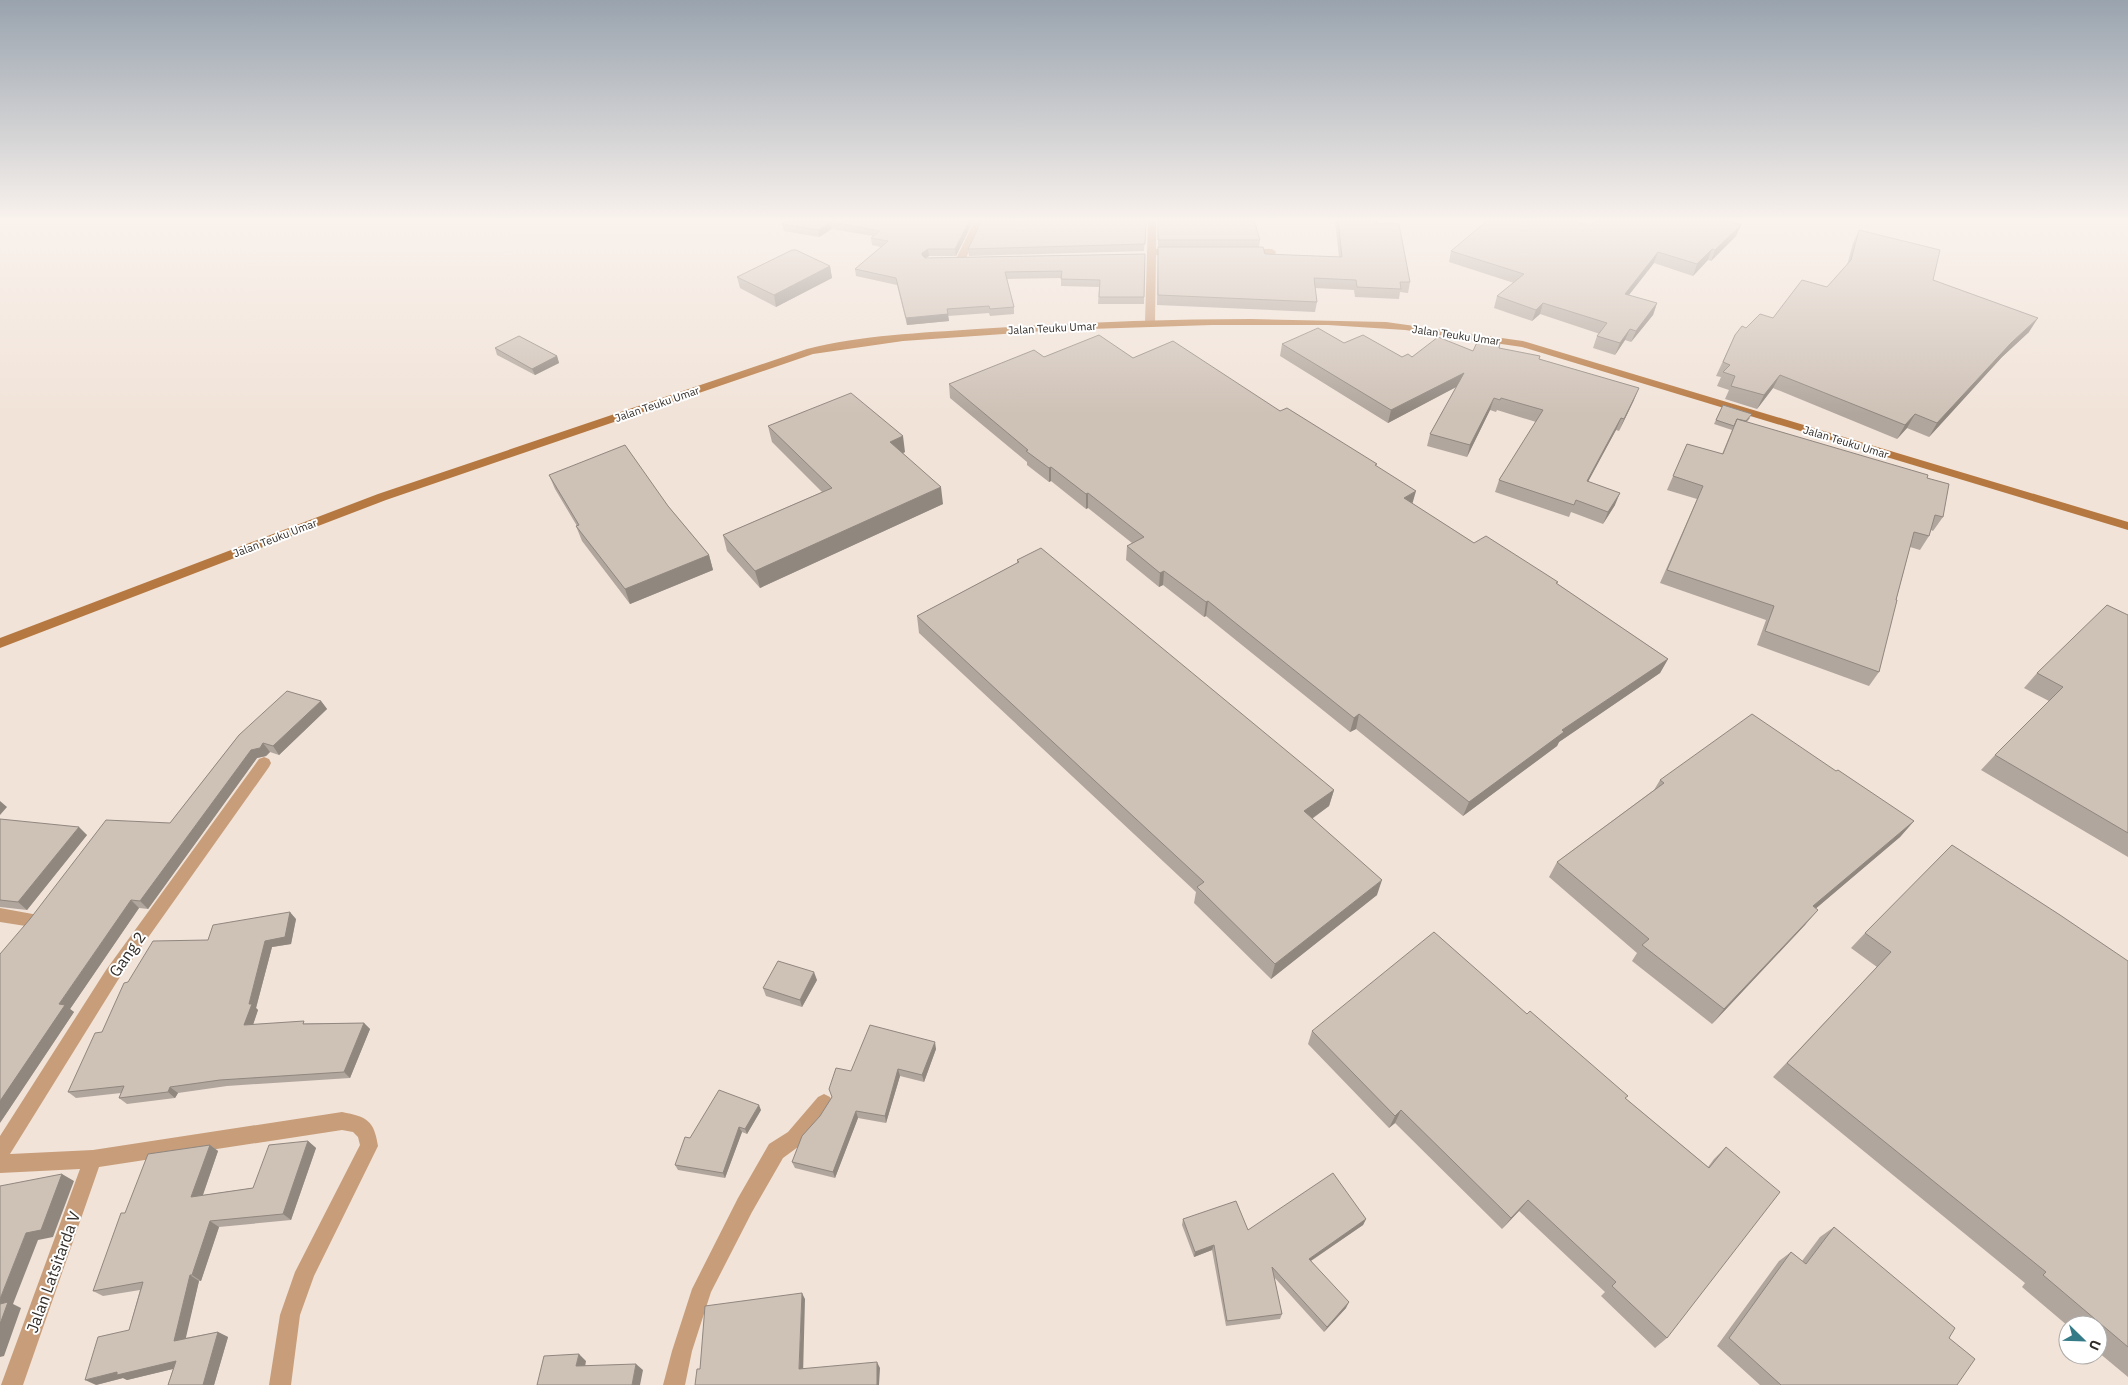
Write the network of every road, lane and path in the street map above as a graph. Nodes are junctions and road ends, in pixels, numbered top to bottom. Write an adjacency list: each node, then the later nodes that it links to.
1 (1148, 285): 2 (street)
2 (1150, 323): 3 (main road, Jalan Teuku Umar); 4 (main road, Jalan Teuku Umar)
3 (2128, 526)
4 (0, 644)
5 (264, 763): 11 (street, Gang 2)
6 (44, 905): 8 (street)
7 (0, 915): 8 (street)
8 (32, 920): 9 (street)
9 (19, 935)
10 (824, 1103): 16 (street)
11 (0, 1153)
12 (93, 1159): 13 (street); 14 (street, Jalan Latsitarda V); 15 (street)
13 (0, 1164)
14 (12, 1385)
15 (280, 1385)
16 (674, 1385)

